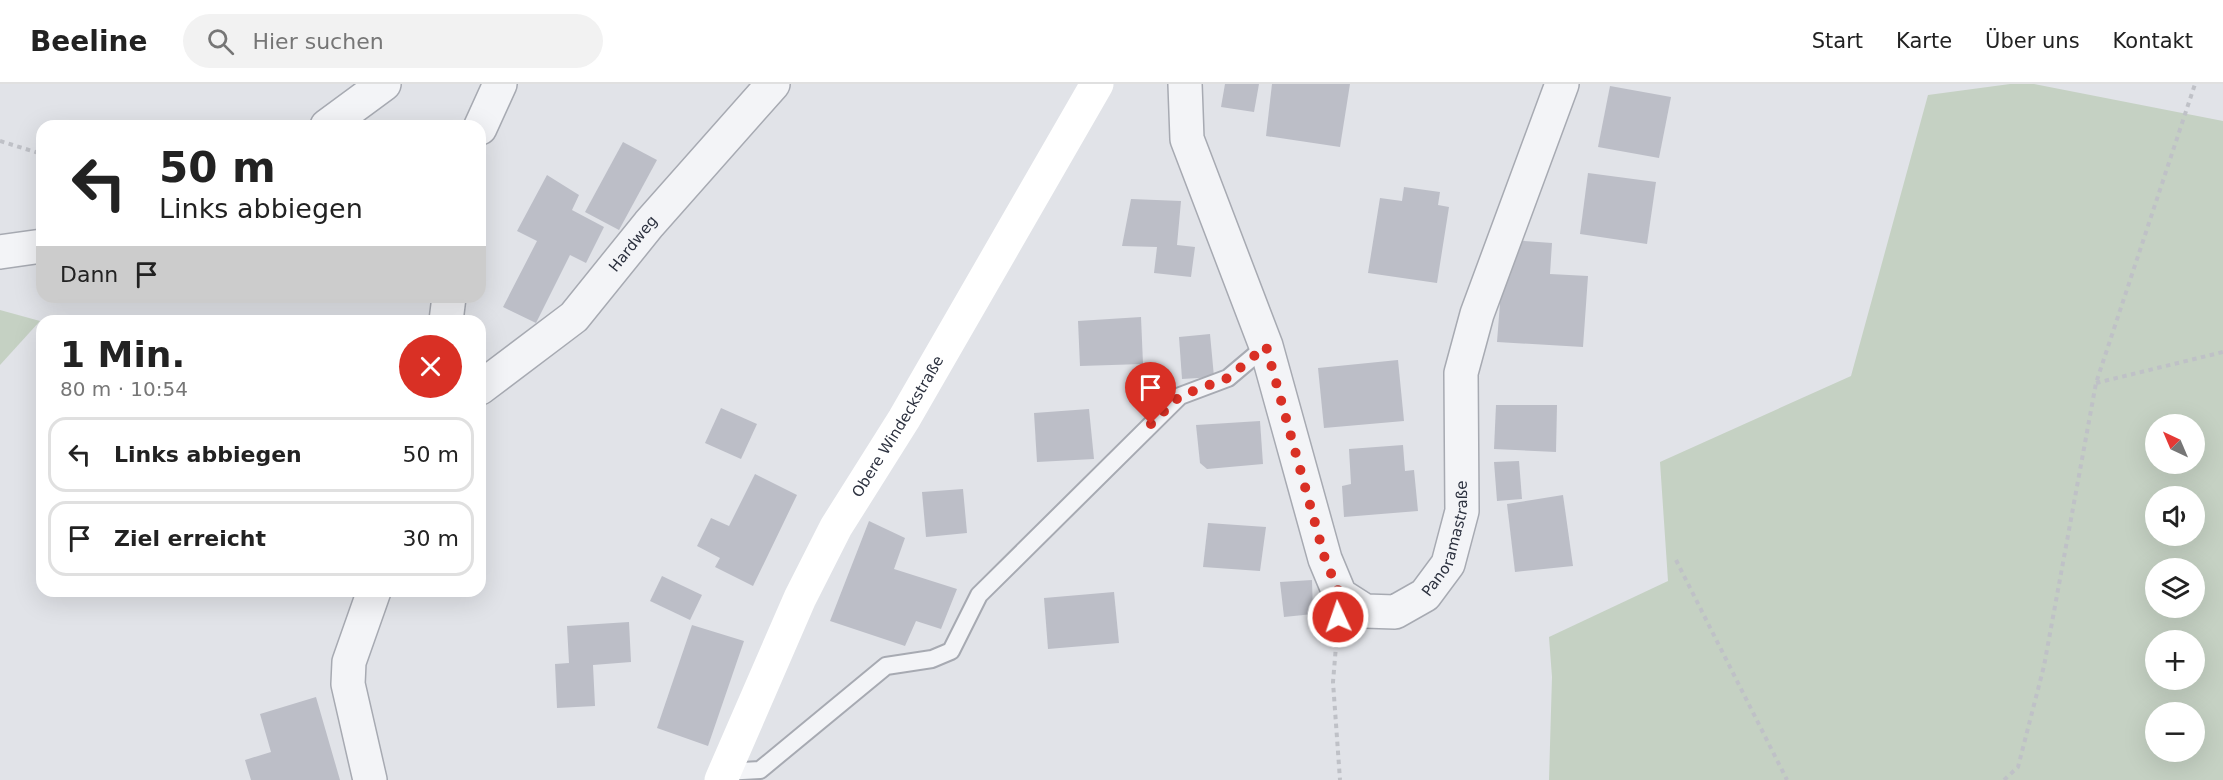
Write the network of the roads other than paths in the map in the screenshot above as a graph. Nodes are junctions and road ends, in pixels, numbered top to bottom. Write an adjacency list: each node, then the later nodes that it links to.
1 (384, 84): 7 (street)
2 (500, 84): 8 (street)
3 (773, 84): 12 (street, Hardweg)
4 (1097, 84): 14 (street, Obere Windeckstraße)
5 (1185, 84): 11 (street)
6 (1563, 84): 11 (street, Panoramastraße)
7 (335, 120)
8 (484, 120)
9 (36, 247): 10 (street)
10 (0, 252)
11 (1266, 346): 14 (lane)
12 (486, 383)
13 (372, 597): 15 (street)
14 (722, 776)
15 (370, 780)

